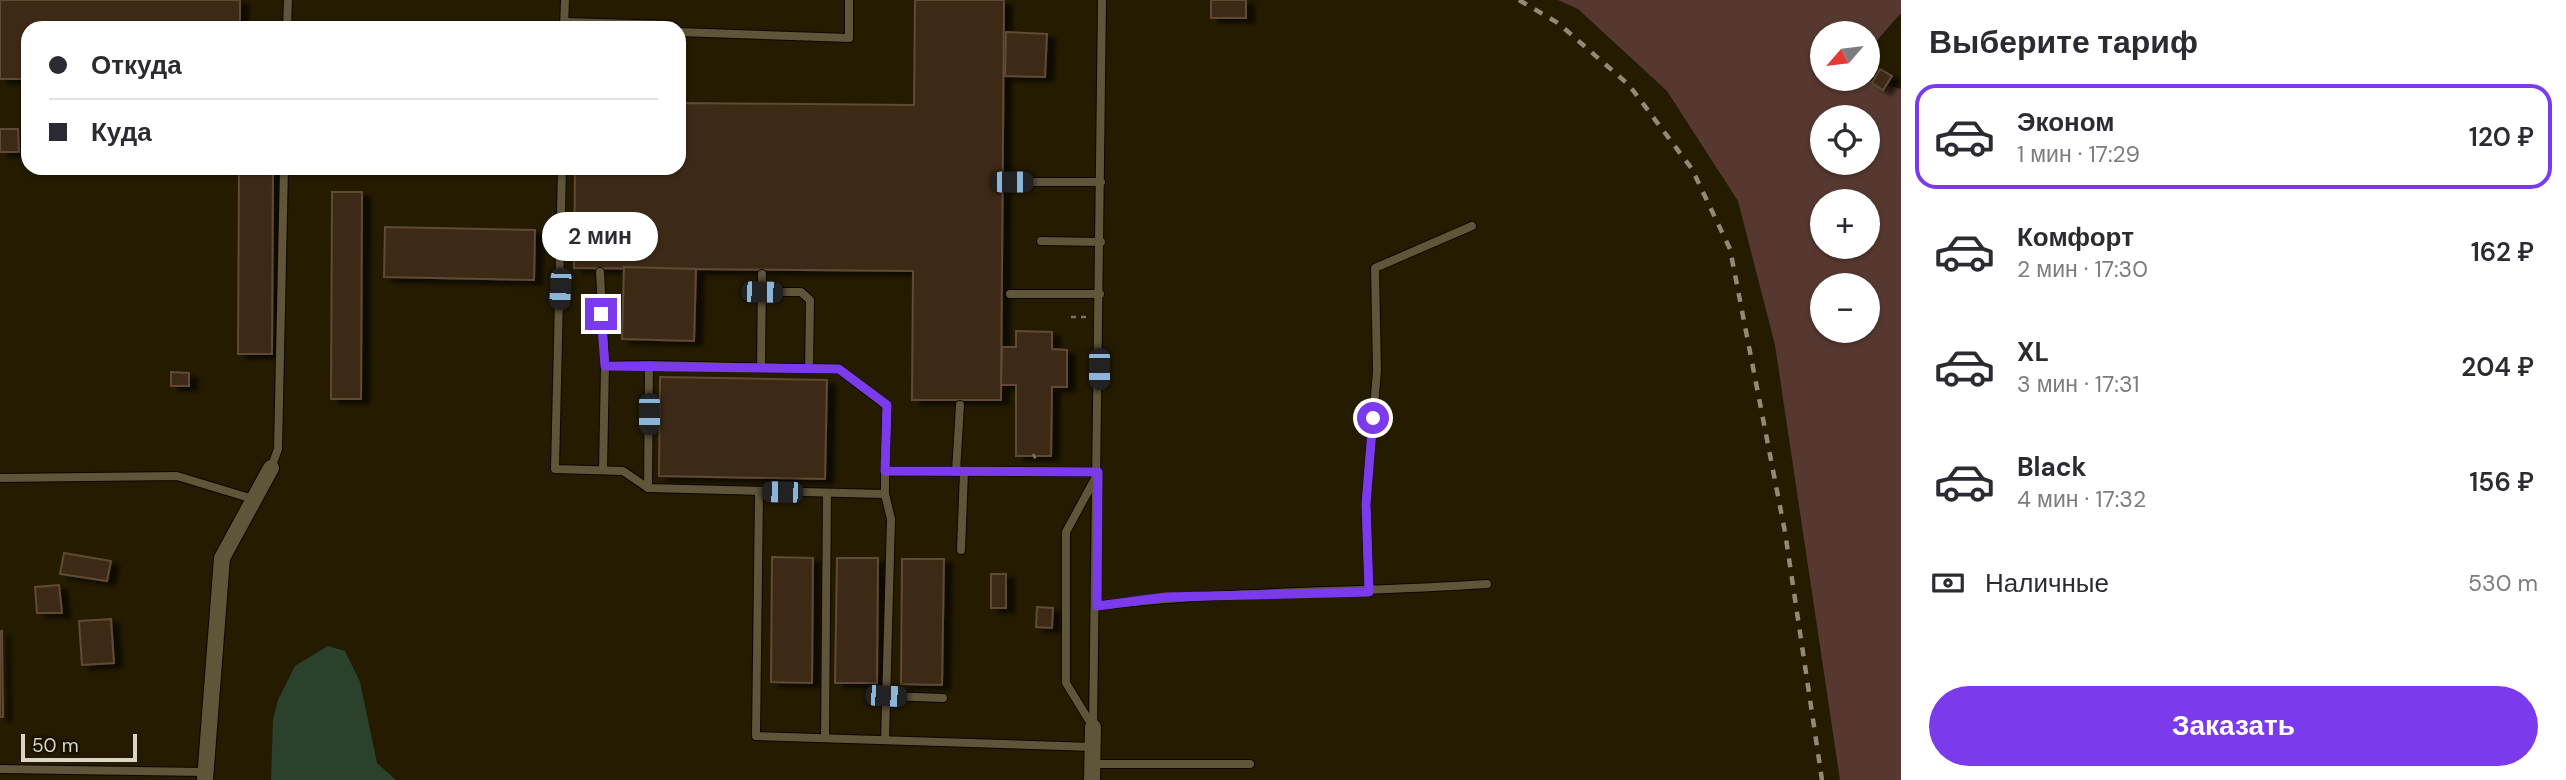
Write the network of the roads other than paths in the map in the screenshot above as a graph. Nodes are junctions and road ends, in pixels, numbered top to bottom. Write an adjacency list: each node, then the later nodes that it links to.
1 (288, 0): 5 (lane)
2 (565, 0): 6 (lane)
3 (849, 0): 7 (lane)
4 (1102, 0): 11 (lane)
5 (287, 21)
6 (565, 21)
7 (686, 32)
8 (284, 175): 25 (lane)
9 (562, 175): 26 (lane)
10 (1012, 182): 11 (lane)
11 (1101, 182): 14 (lane)
12 (1472, 226): 38 (lane)
13 (1041, 241): 14 (lane)
14 (1101, 242): 19 (lane)
15 (600, 272): 21 (lane)
16 (762, 274): 17 (lane)
17 (762, 292): 22 (lane); 23 (lane)
18 (1010, 294): 19 (lane)
19 (1100, 295): 29 (lane)
20 (649, 365): 21 (lane); 22 (lane); 31 (lane)
21 (605, 366): 26 (lane)
22 (761, 367): 23 (lane)
23 (809, 368): 27 (lane)
24 (960, 405): 28 (lane)
25 (271, 468): 35 (street)
26 (603, 470): 31 (lane)
27 (885, 471): 28 (lane); 34 (lane)
28 (960, 472): 29 (lane); 36 (lane)
29 (1098, 472): 39 (lane); 42 (lane)
30 (0, 478): 35 (lane)
31 (648, 488): 32 (lane)
32 (759, 492): 33 (lane); 43 (lane)
33 (827, 493): 34 (lane); 43 (lane)
34 (885, 494): 40 (lane)
35 (253, 499): 49 (street)
36 (961, 550)
37 (1487, 584): 38 (lane)
38 (1369, 592): 39 (lane)
39 (1097, 606): 42 (lane)
40 (886, 696): 41 (lane); 44 (lane)
41 (943, 698)
42 (1093, 727): 45 (street)
43 (825, 738): 44 (lane)
44 (885, 740): 45 (lane)
45 (1093, 747): 48 (street)
46 (1250, 764): 48 (lane)
47 (0, 769): 49 (lane)
48 (1092, 772)
49 (205, 776)

